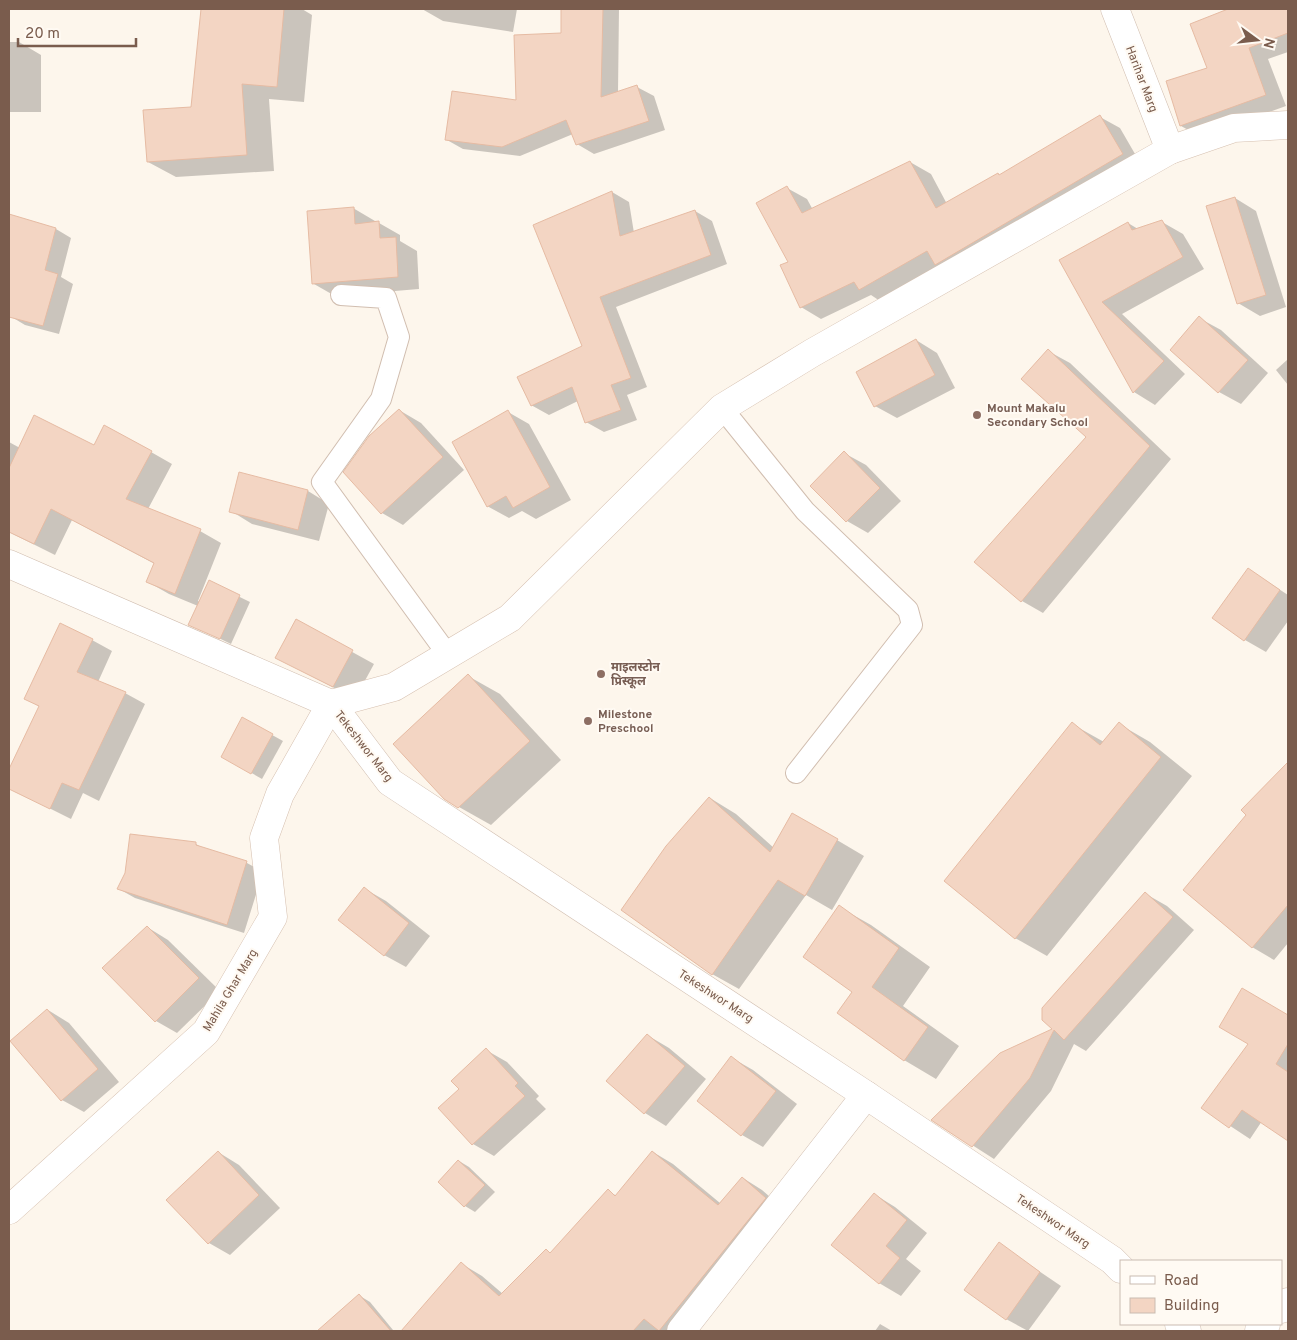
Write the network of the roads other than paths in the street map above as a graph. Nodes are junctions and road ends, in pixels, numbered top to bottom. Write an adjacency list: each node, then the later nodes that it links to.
1 (1115, 9): 3 (street, Harihar Marg)
2 (1288, 125): 3 (street)
3 (1170, 150): 5 (street)
4 (341, 294): 7 (lane)
5 (722, 408): 7 (street); 9 (lane)
6 (9, 564): 8 (street)
7 (448, 655): 8 (street)
8 (332, 704): 10 (street, Tekeshwor Marg); 11 (street, Mahila Ghar Marg)
9 (796, 773)
10 (866, 1095): 12 (street, Tekeshwor Marg); 13 (street)
11 (9, 1210)
12 (1120, 1267)
13 (681, 1331)

